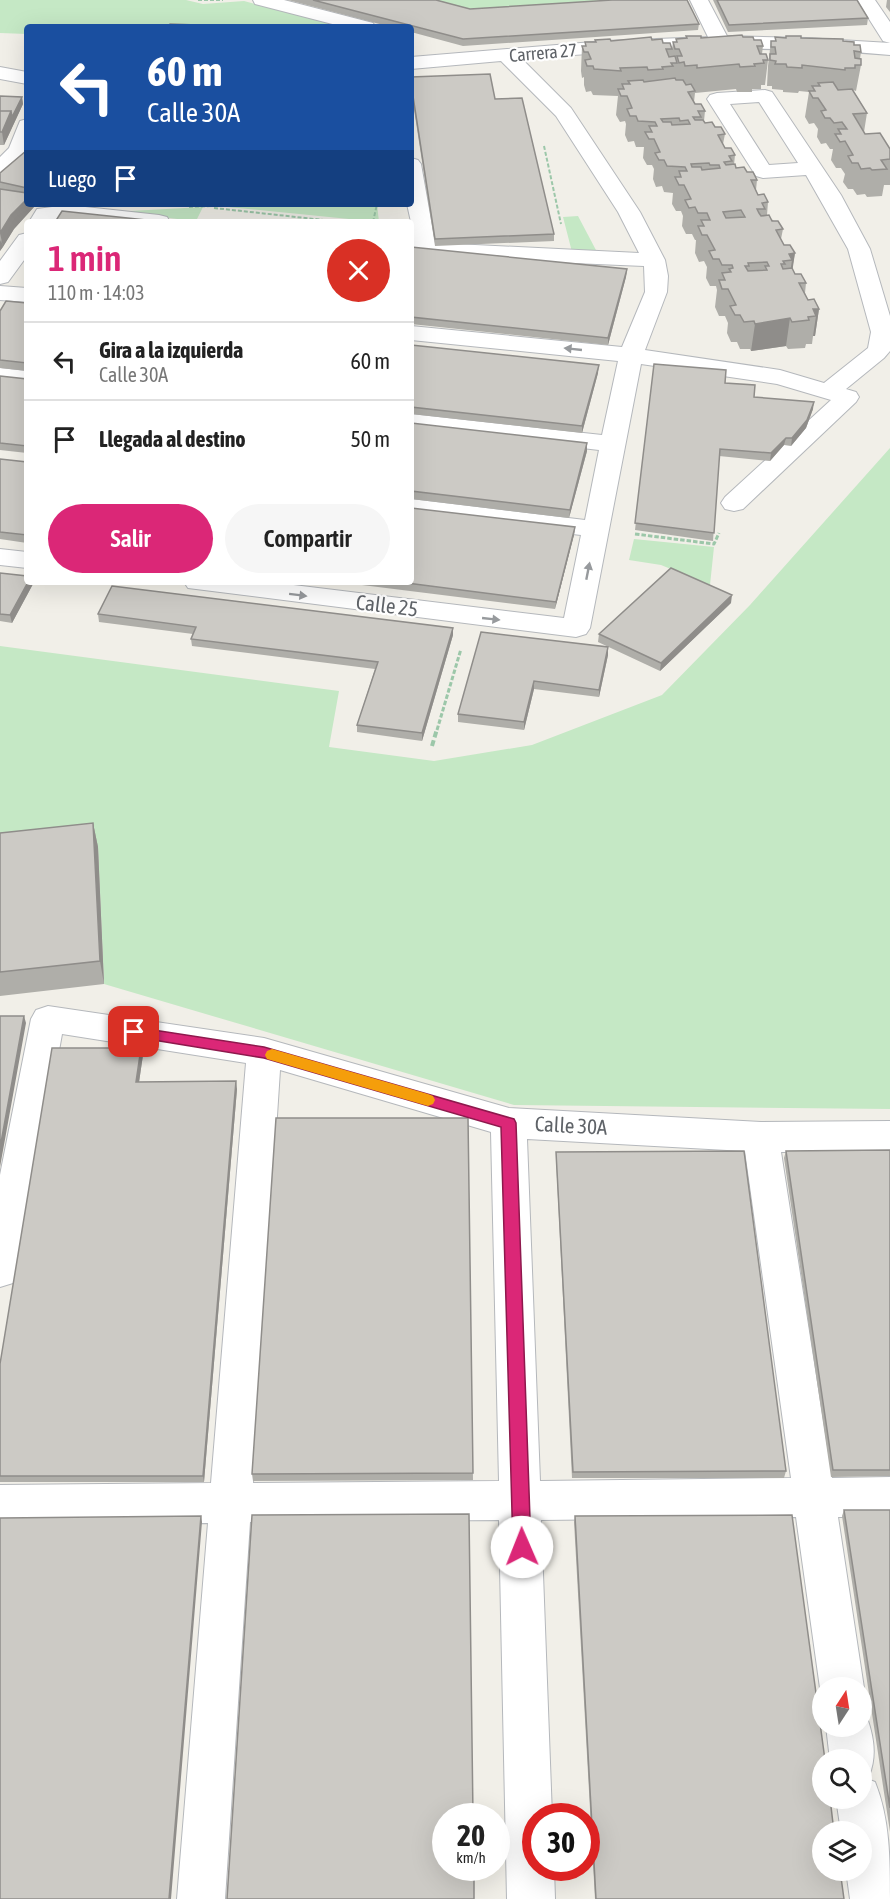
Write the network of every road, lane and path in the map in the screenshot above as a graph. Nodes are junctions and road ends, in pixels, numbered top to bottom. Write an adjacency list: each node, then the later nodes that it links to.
1 (198, 0): 2 (path)
2 (223, 0)
3 (262, 0): 6 (street)
4 (699, 0): 9 (street)
5 (866, 0): 7 (street)
6 (354, 24)
7 (890, 37)
8 (423, 42): 12 (street)
9 (720, 42): 10 (street, Carrera 27); 11 (street, Carrera 27)
10 (890, 49)
11 (507, 56): 12 (street, Carrera 27); 16 (street)
12 (484, 57): 13 (street, Carrera 27)
13 (414, 63)
14 (0, 73): 15 (street)
15 (24, 77)
16 (553, 101): 27 (path); 28 (street)
17 (24, 134): 18 (street)
18 (0, 168)
19 (810, 168): 36 (street)
20 (414, 201): 26 (street)
21 (207, 207): 24 (path)
22 (42, 219): 23 (street)
23 (131, 219)
24 (315, 219)
25 (24, 244): 29 (street)
26 (418, 250): 27 (street)
27 (568, 257): 28 (street)
28 (654, 260): 33 (street)
29 (0, 277)
30 (0, 292): 31 (street)
31 (24, 295)
32 (414, 333): 33 (street, one-way to 32)
33 (631, 355): 36 (street); 38 (street)
34 (0, 375): 35 (street)
35 (24, 378)
36 (838, 394): 39 (street)
37 (414, 422): 38 (street)
38 (613, 444): 41 (street)
39 (734, 503): 41 (path)
40 (414, 507): 41 (street)
41 (596, 529): 45 (street, Calle 25, one-way to 41)
42 (0, 557): 43 (street)
43 (24, 560)
44 (221, 585): 45 (street, Calle 25, one-way to 45)
45 (470, 617): 46 (path)
46 (432, 746)
47 (264, 1052): 48 (street, Calle 30A); 51 (street, Calle 30A); 56 (street)
48 (509, 1123): 50 (street, Calle 30A); 55 (street)
49 (890, 1136): 50 (street, Calle 30A)
50 (761, 1137): 54 (street)
51 (3, 1234): 52 (street)
52 (0, 1271)
53 (890, 1497): 54 (street)
54 (814, 1498): 55 (street); 58 (street)
55 (521, 1501): 56 (street); 61 (street)
56 (230, 1503): 57 (street); 60 (street)
57 (0, 1504)
58 (840, 1677)
59 (861, 1809): 62 (street)
60 (201, 1899)
61 (531, 1899)
62 (874, 1899)

